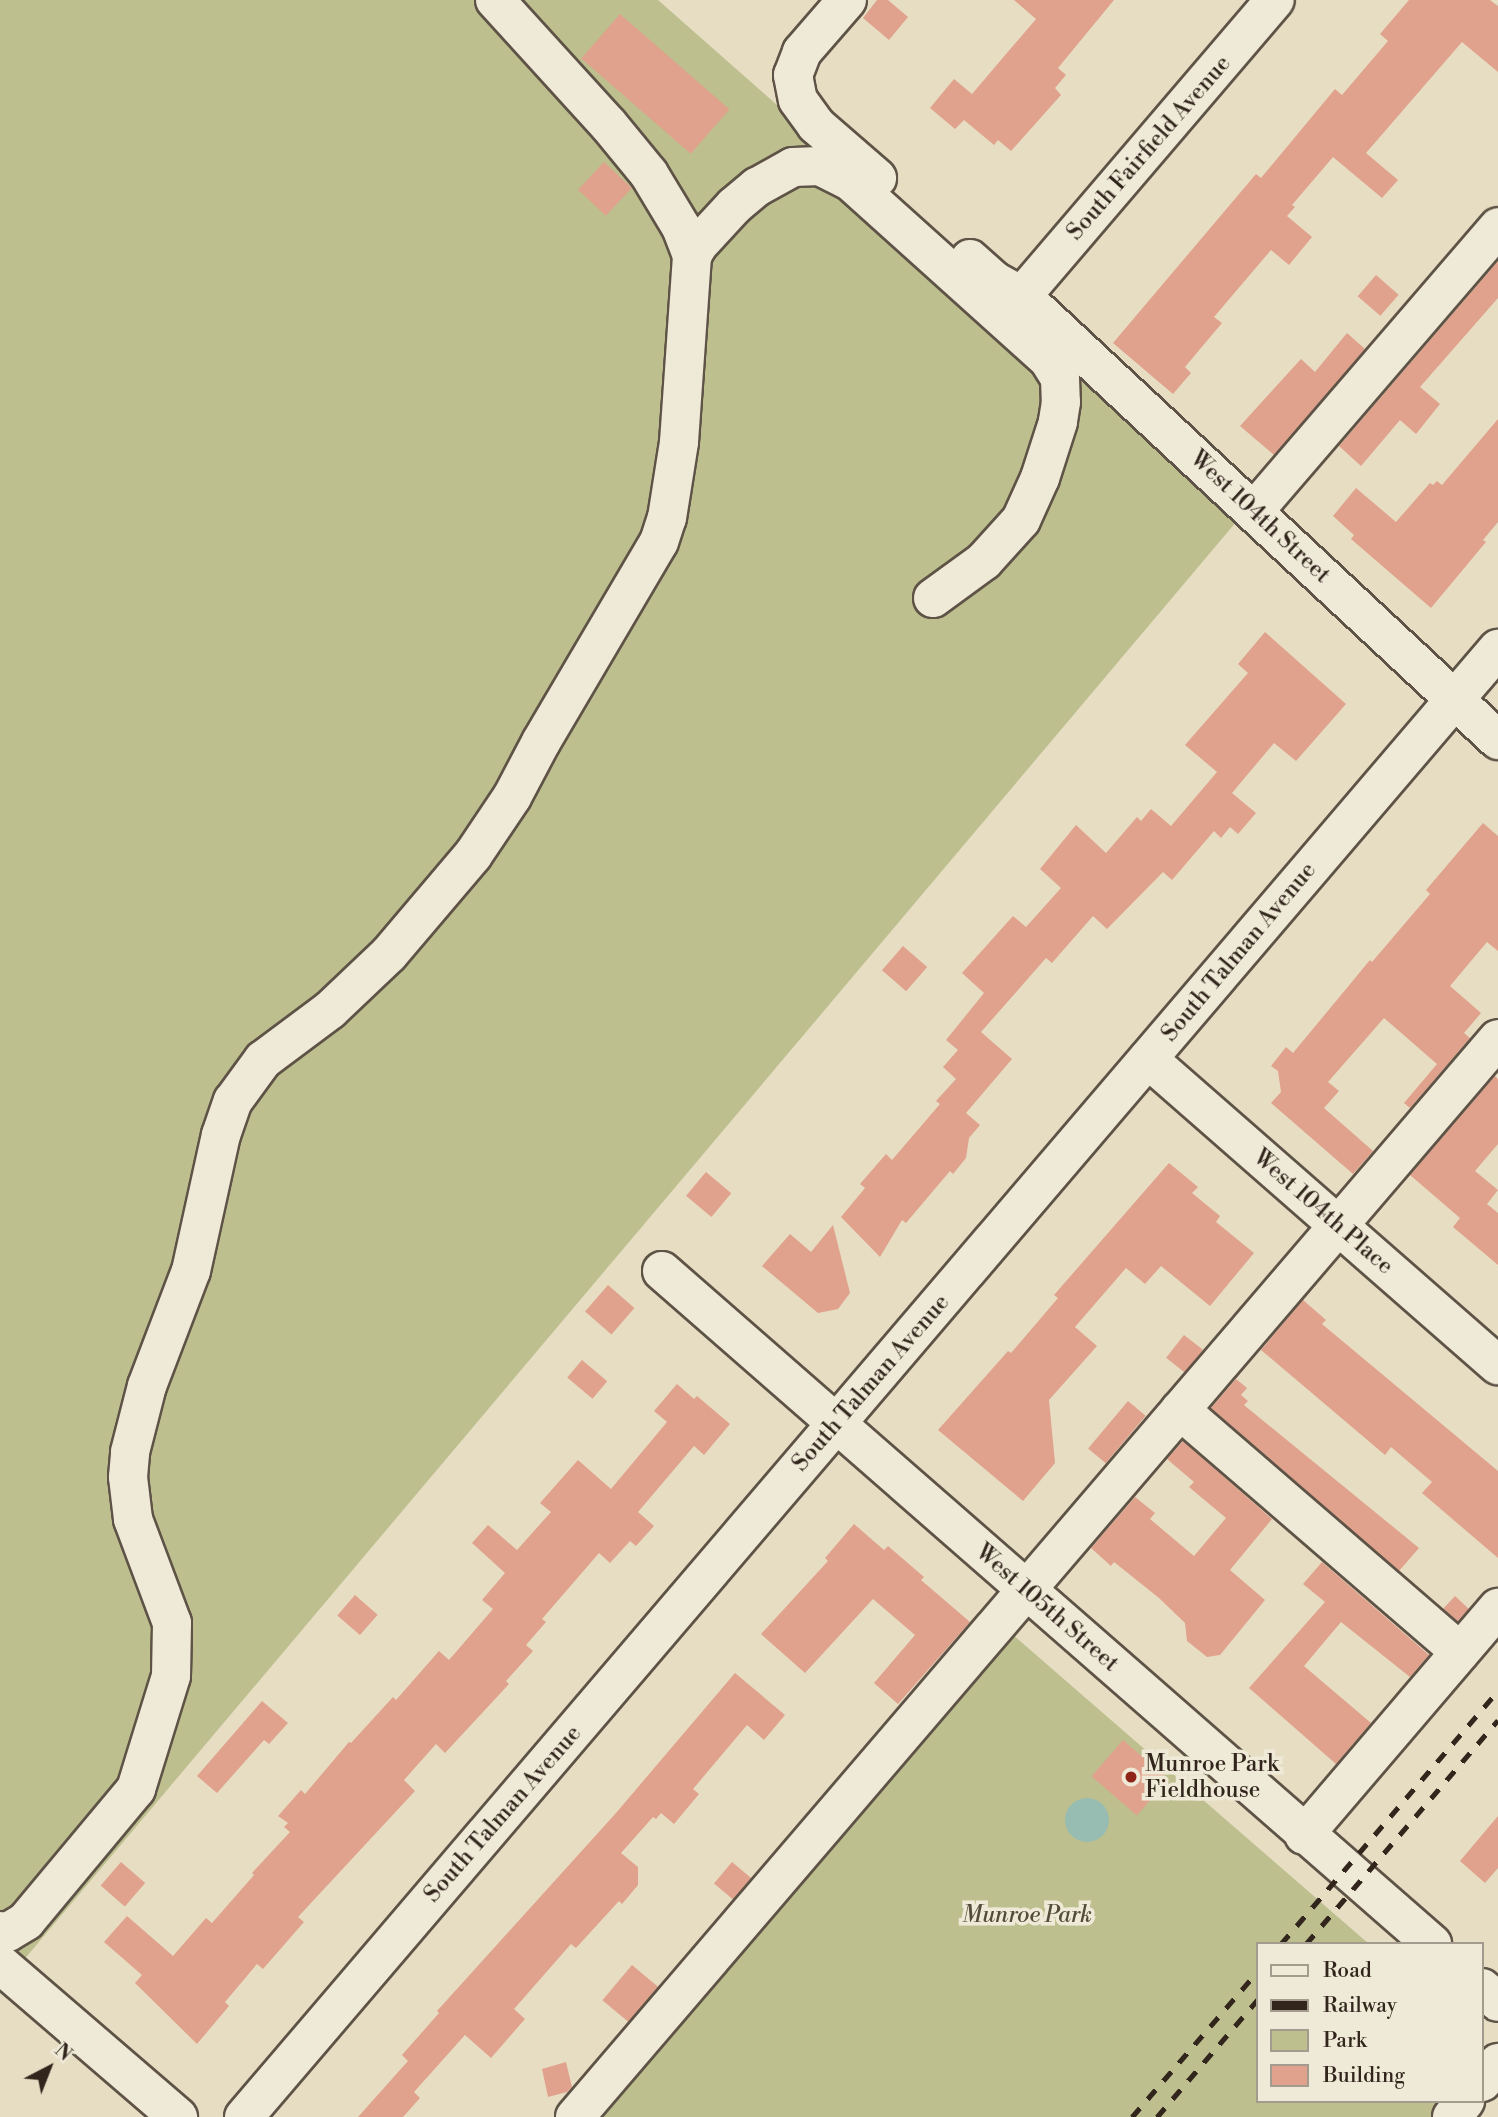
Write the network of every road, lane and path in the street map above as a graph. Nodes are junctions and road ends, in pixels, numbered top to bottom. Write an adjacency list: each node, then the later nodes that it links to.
1 (495, 0): 5 (street)
2 (847, 0): 6 (street, West 104th Street)
3 (1275, 0): 6 (street, South Fairfield Avenue)
4 (1498, 227): 7 (street)
5 (692, 256): 8 (street); 23 (street)
6 (1022, 296): 7 (street, West 104th Street)
7 (1255, 510): 10 (street, West 104th Street)
8 (933, 598)
9 (1498, 649): 10 (street, South Talman Avenue)
10 (1454, 701): 11 (street, West 104th Street); 13 (street, South Talman Avenue)
11 (1498, 740)
12 (1495, 1047): 14 (street)
13 (1148, 1059): 14 (street, West 104th Place); 18 (street, South Talman Avenue)
14 (1338, 1225): 16 (street, West 104th Place); 17 (street)
15 (662, 1271): 18 (street, West 105th Street)
16 (1498, 1365)
17 (1180, 1410): 19 (street); 21 (street)
18 (836, 1423): 19 (street, West 105th Street); 32 (street, South Talman Avenue)
19 (1027, 1590): 22 (street, West 105th Street); 33 (street)
20 (1498, 1608): 21 (street)
21 (1460, 1652): 22 (street)
22 (1304, 1835): 24 (street, West 105th Street)
23 (0, 1931)
24 (1430, 1942)
25 (0, 1964): 31 (street)
26 (1484, 1990): 27 (street)
27 (1498, 2002)
28 (1498, 2063): 29 (street)
29 (1484, 2079)
30 (1463, 2103): 34 (street)
31 (178, 2117)
32 (244, 2117)
33 (575, 2117)
34 (1452, 2117)

